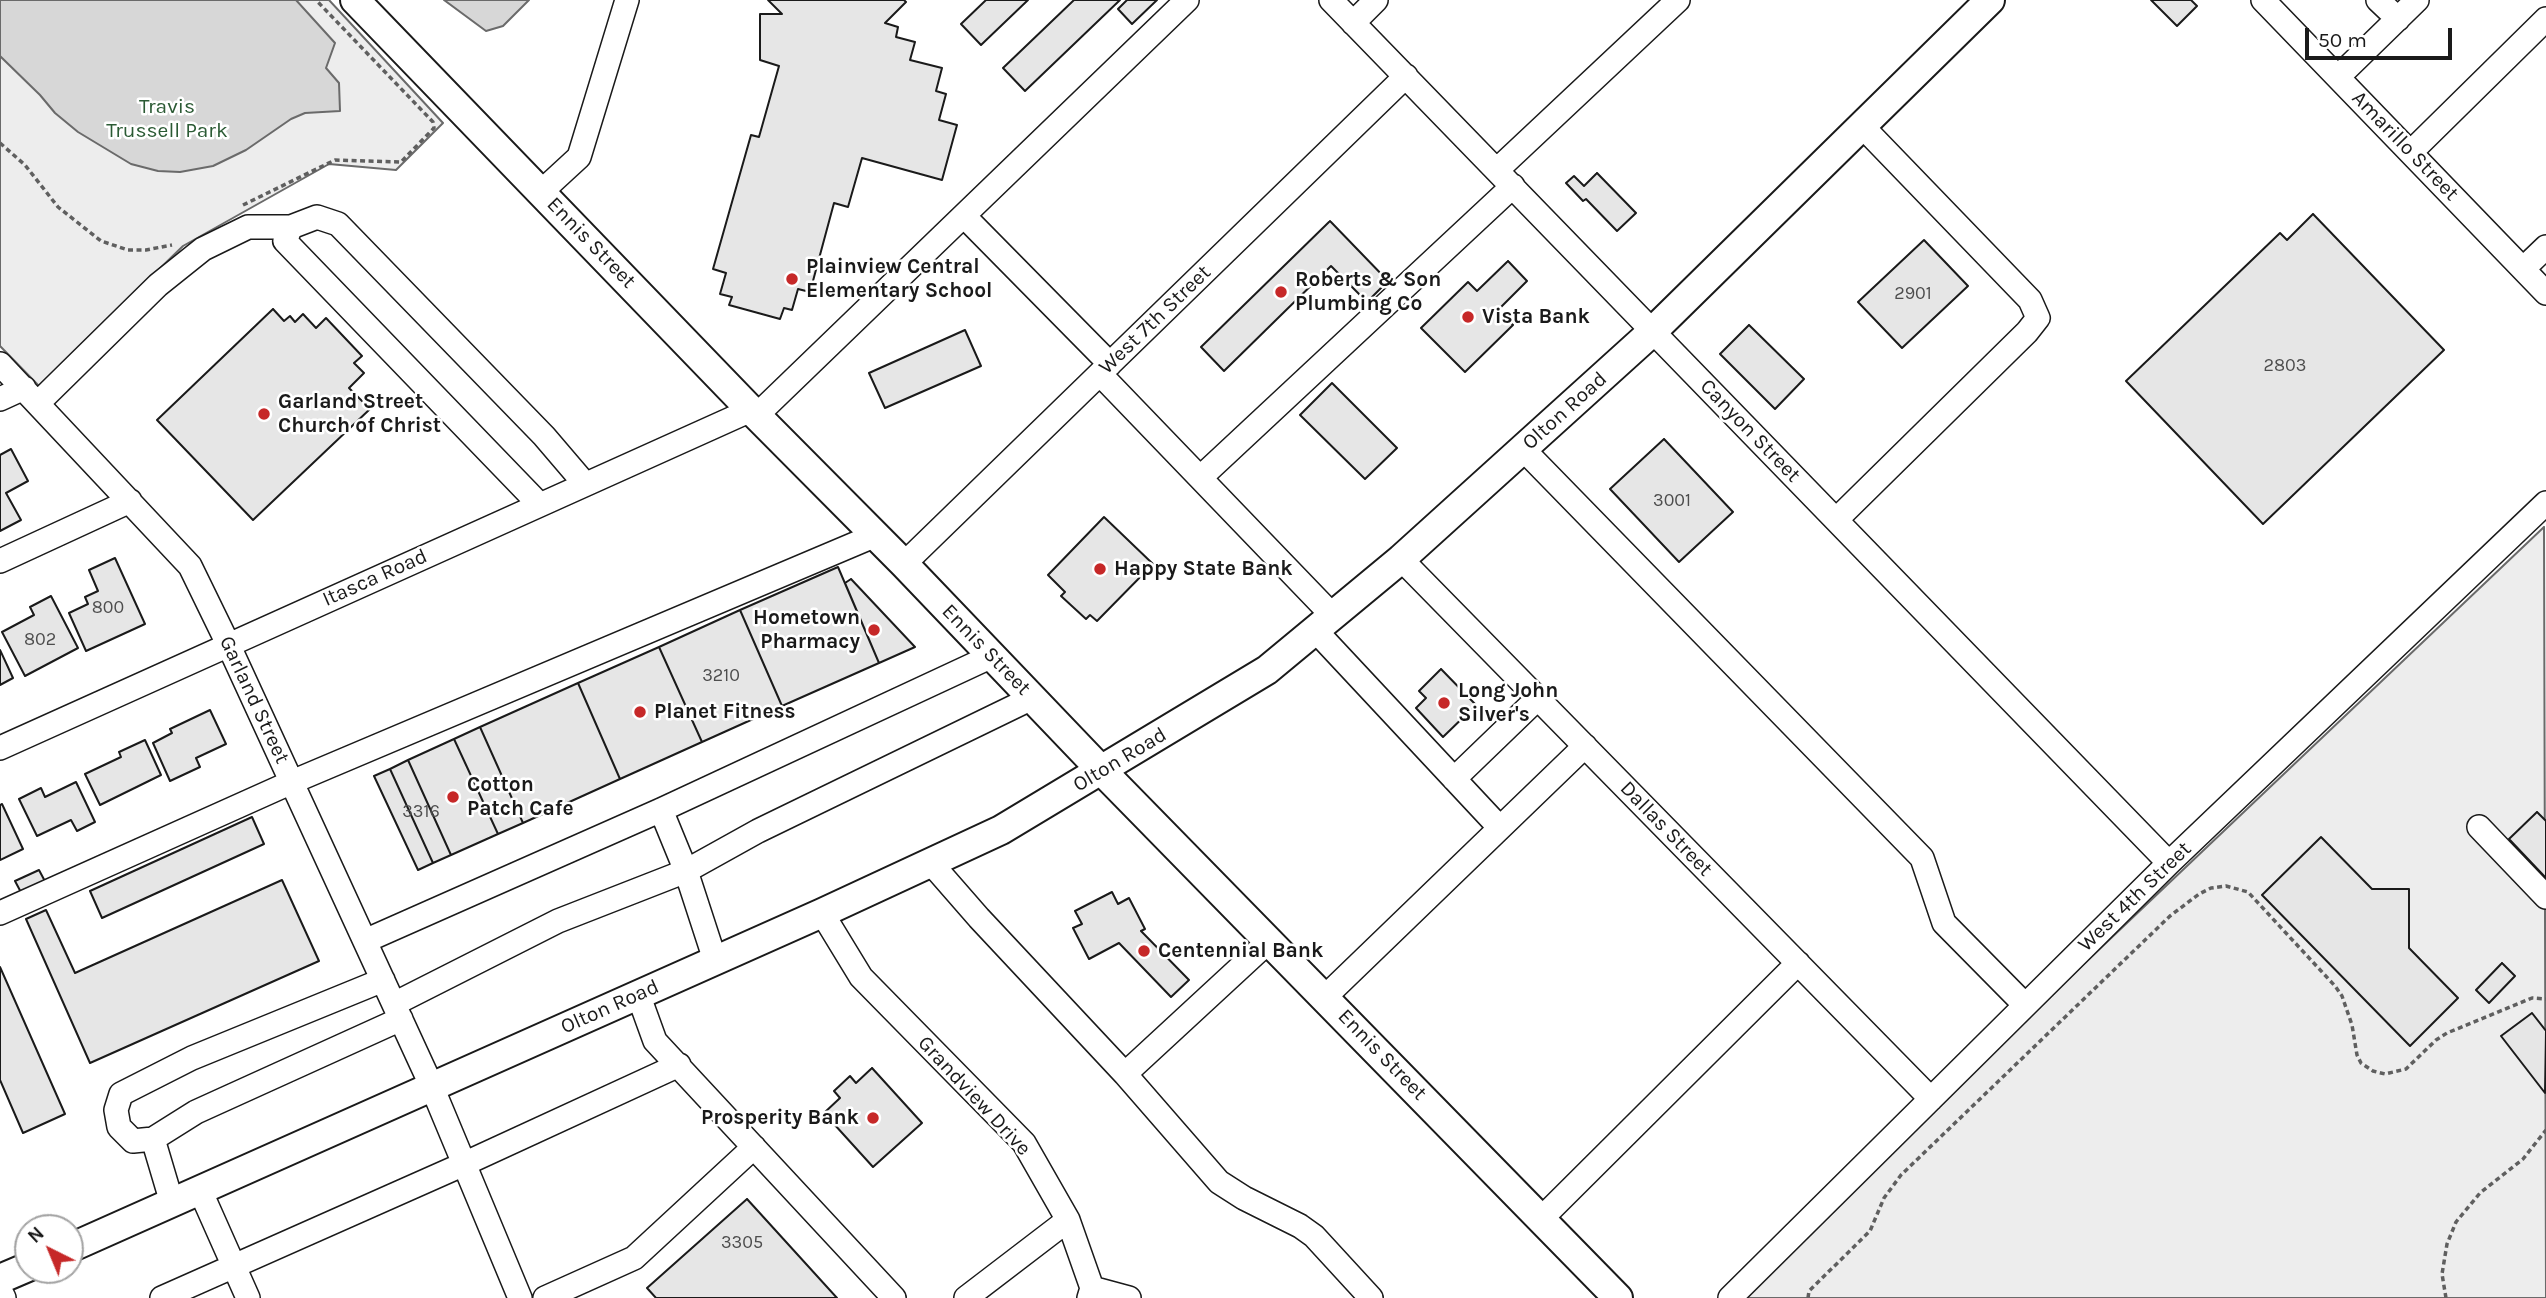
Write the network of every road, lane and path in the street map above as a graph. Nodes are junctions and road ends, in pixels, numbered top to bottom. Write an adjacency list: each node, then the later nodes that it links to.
1 (316, 0): 22 (path)
2 (355, 0): 21 (main road, Ennis Street)
3 (627, 0): 21 (street)
4 (1187, 0): 23 (street, Itasca Road)
5 (1331, 0): 14 (street, Canyon Street)
6 (1376, 0): 14 (street)
7 (1678, 0): 20 (street)
8 (1990, 0): 17 (main road, Olton Road)
9 (2263, 0): 16 (street, Amarillo Street)
10 (2378, 0): 12 (street)
11 (2417, 0): 12 (street)
12 (2398, 19): 16 (street)
13 (2546, 19): 19 (street)
14 (1353, 23): 15 (street, Canyon Street)
15 (1406, 76): 20 (street, Canyon Street); 31 (street, West 7th Street)
16 (2338, 78): 19 (street, Amarillo Street)
17 (1862, 126): 29 (main road, Olton Road); 41 (street)
18 (0, 143): 25 (path)
19 (2411, 152): 27 (street, Amarillo Street)
20 (1505, 178): 29 (street, Canyon Street); 36 (street)
21 (541, 192): 34 (main road, Ennis Street)
22 (235, 210)
23 (964, 216): 31 (street); 34 (street, Itasca Road)
24 (291, 227): 32 (street); 37 (street); 40 (street)
25 (177, 243)
26 (2546, 247): 27 (street)
27 (2523, 269): 28 (street, Amarillo Street)
28 (2546, 293)
29 (1653, 331): 35 (main road, Olton Road); 41 (street, Canyon Street)
30 (0, 363): 32 (street, Garland Street)
31 (1105, 369): 36 (street); 45 (street, West 7th Street)
32 (31, 396): 33 (street); 38 (street, Garland Street)
33 (0, 399)
34 (754, 412): 37 (street, Itasca Road); 42 (main road, Ennis Street)
35 (1522, 449): 43 (main road, Olton Road); 73 (street)
36 (1200, 478): 46 (street)
37 (585, 484): 40 (street, Itasca Road)
38 (130, 501): 44 (street); 47 (street, Garland Street)
39 (2546, 503): 60 (street, West 4th Street)
40 (539, 504): 47 (street, Itasca Road)
41 (1836, 520): 60 (street, Canyon Street)
42 (876, 535): 45 (main road, Ennis Street); 55 (street)
43 (1401, 559): 46 (main road, Olton Road); 50 (street, Dallas Street)
44 (0, 562)
45 (904, 564): 48 (main road, Ennis Street)
46 (1324, 623): 53 (main road, Olton Road); 54 (street)
47 (228, 643): 52 (street, Itasca Road); 55 (street, Garland Street)
48 (992, 656): 49 (main road, Ennis Street); 56 (street)
49 (1032, 698): 53 (main road, Ennis Street); 61 (street)
50 (1538, 698): 51 (street, Dallas Street); 54 (street)
51 (1585, 746): 58 (street); 68 (street, Dallas Street)
52 (0, 748)
53 (1101, 771): 59 (main road, Olton Road); 65 (main road, Ennis Street)
54 (1454, 779): 58 (street)
55 (292, 782): 63 (street); 66 (street, Garland Street)
56 (661, 810): 61 (street); 66 (street)
57 (2479, 827): 62 (street)
58 (1500, 828): 71 (street)
59 (931, 863): 64 (main road, Olton Road); 76 (street)
60 (2169, 863): 73 (street, West 4th Street)
61 (686, 872): 67 (street); 74 (street)
62 (2546, 897)
63 (0, 913)
64 (822, 913): 67 (main road, Olton Road); 86 (street, Grandview Drive)
65 (1269, 941): 71 (main road, Ennis Street); 76 (street)
66 (365, 942): 69 (street, Garland Street)
67 (715, 960): 70 (main road, Olton Road)
68 (1798, 963): 78 (street, Dallas Street); 85 (street)
69 (383, 980): 74 (street, Garland Street); 80 (street)
70 (638, 994): 75 (street); 77 (main road, Olton Road)
71 (1325, 997): 85 (main road, Ennis Street)
72 (2546, 999): 102 (path)
73 (2025, 1005): 78 (street, West 4th Street)
74 (397, 1012): 77 (street, Garland Street); 80 (street)
75 (678, 1065): 81 (street); 82 (street)
76 (1125, 1074): 99 (street)
77 (432, 1087): 82 (street, Garland Street); 83 (main road, Olton Road)
78 (1931, 1099): 101 (street, West 4th Street)
79 (2546, 1130): 103 (path)
80 (153, 1139): 84 (street)
81 (754, 1147): 95 (street); 96 (street)
82 (464, 1164): 88 (street); 94 (street, Garland Street)
83 (200, 1190): 84 (main road, Olton Road); 88 (street)
84 (172, 1203): 87 (main road, Olton Road)
85 (1541, 1219): 100 (main road, Ennis Street)
86 (1068, 1220): 90 (street, Grandview Drive); 97 (street)
87 (84, 1242)
88 (234, 1266): 92 (street); 93 (street)
89 (0, 1290): 91 (street)
90 (1091, 1293): 98 (street)
91 (4, 1298)
92 (162, 1298)
93 (248, 1298)
94 (520, 1298)
95 (545, 1298)
96 (894, 1298)
97 (966, 1298)
98 (1129, 1298)
99 (1371, 1298)
100 (1618, 1298)
101 (1730, 1298)
102 (1808, 1298)
103 (2446, 1298)

